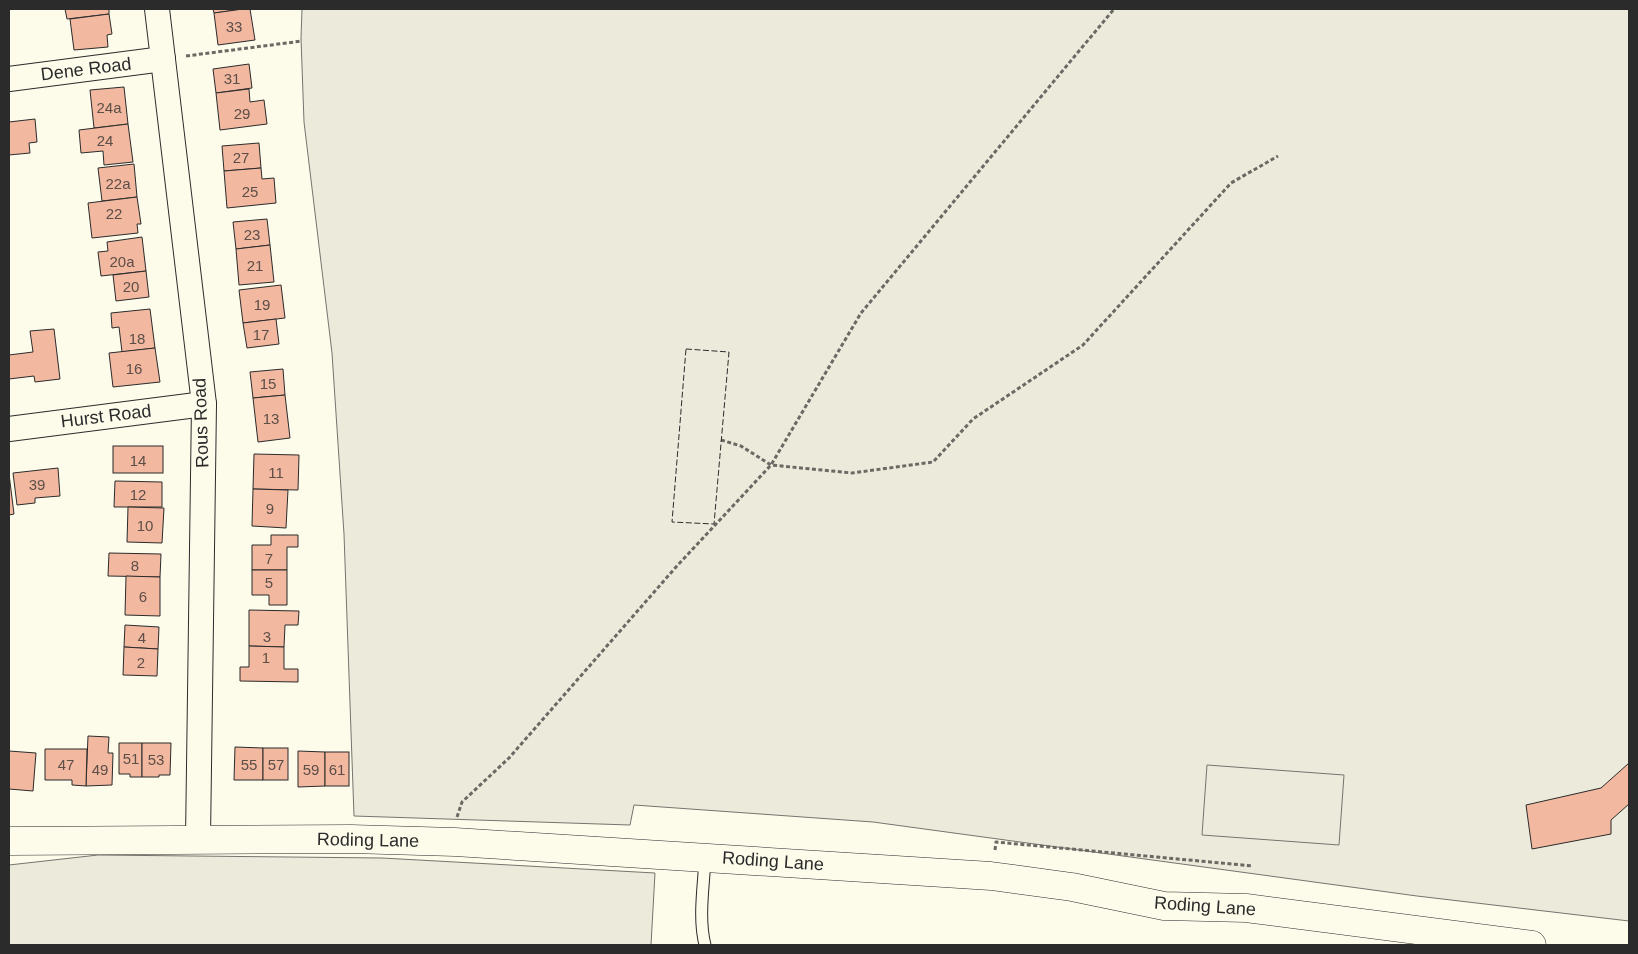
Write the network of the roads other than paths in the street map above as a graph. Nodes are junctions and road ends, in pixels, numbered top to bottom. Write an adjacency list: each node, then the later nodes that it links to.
1 (157, 9): 2 (street, Rous Road)
2 (163, 59): 3 (street, Dene Road); 4 (street, Rous Road)
3 (9, 79)
4 (204, 404): 5 (street, Hurst Road); 6 (street, Rous Road)
5 (9, 429)
6 (198, 839): 7 (main road, Roding Lane); 8 (main road, Roding Lane)
7 (9, 841)
8 (705, 857): 9 (lane); 10 (main road, Roding Lane)
9 (705, 945)
10 (1532, 945)

